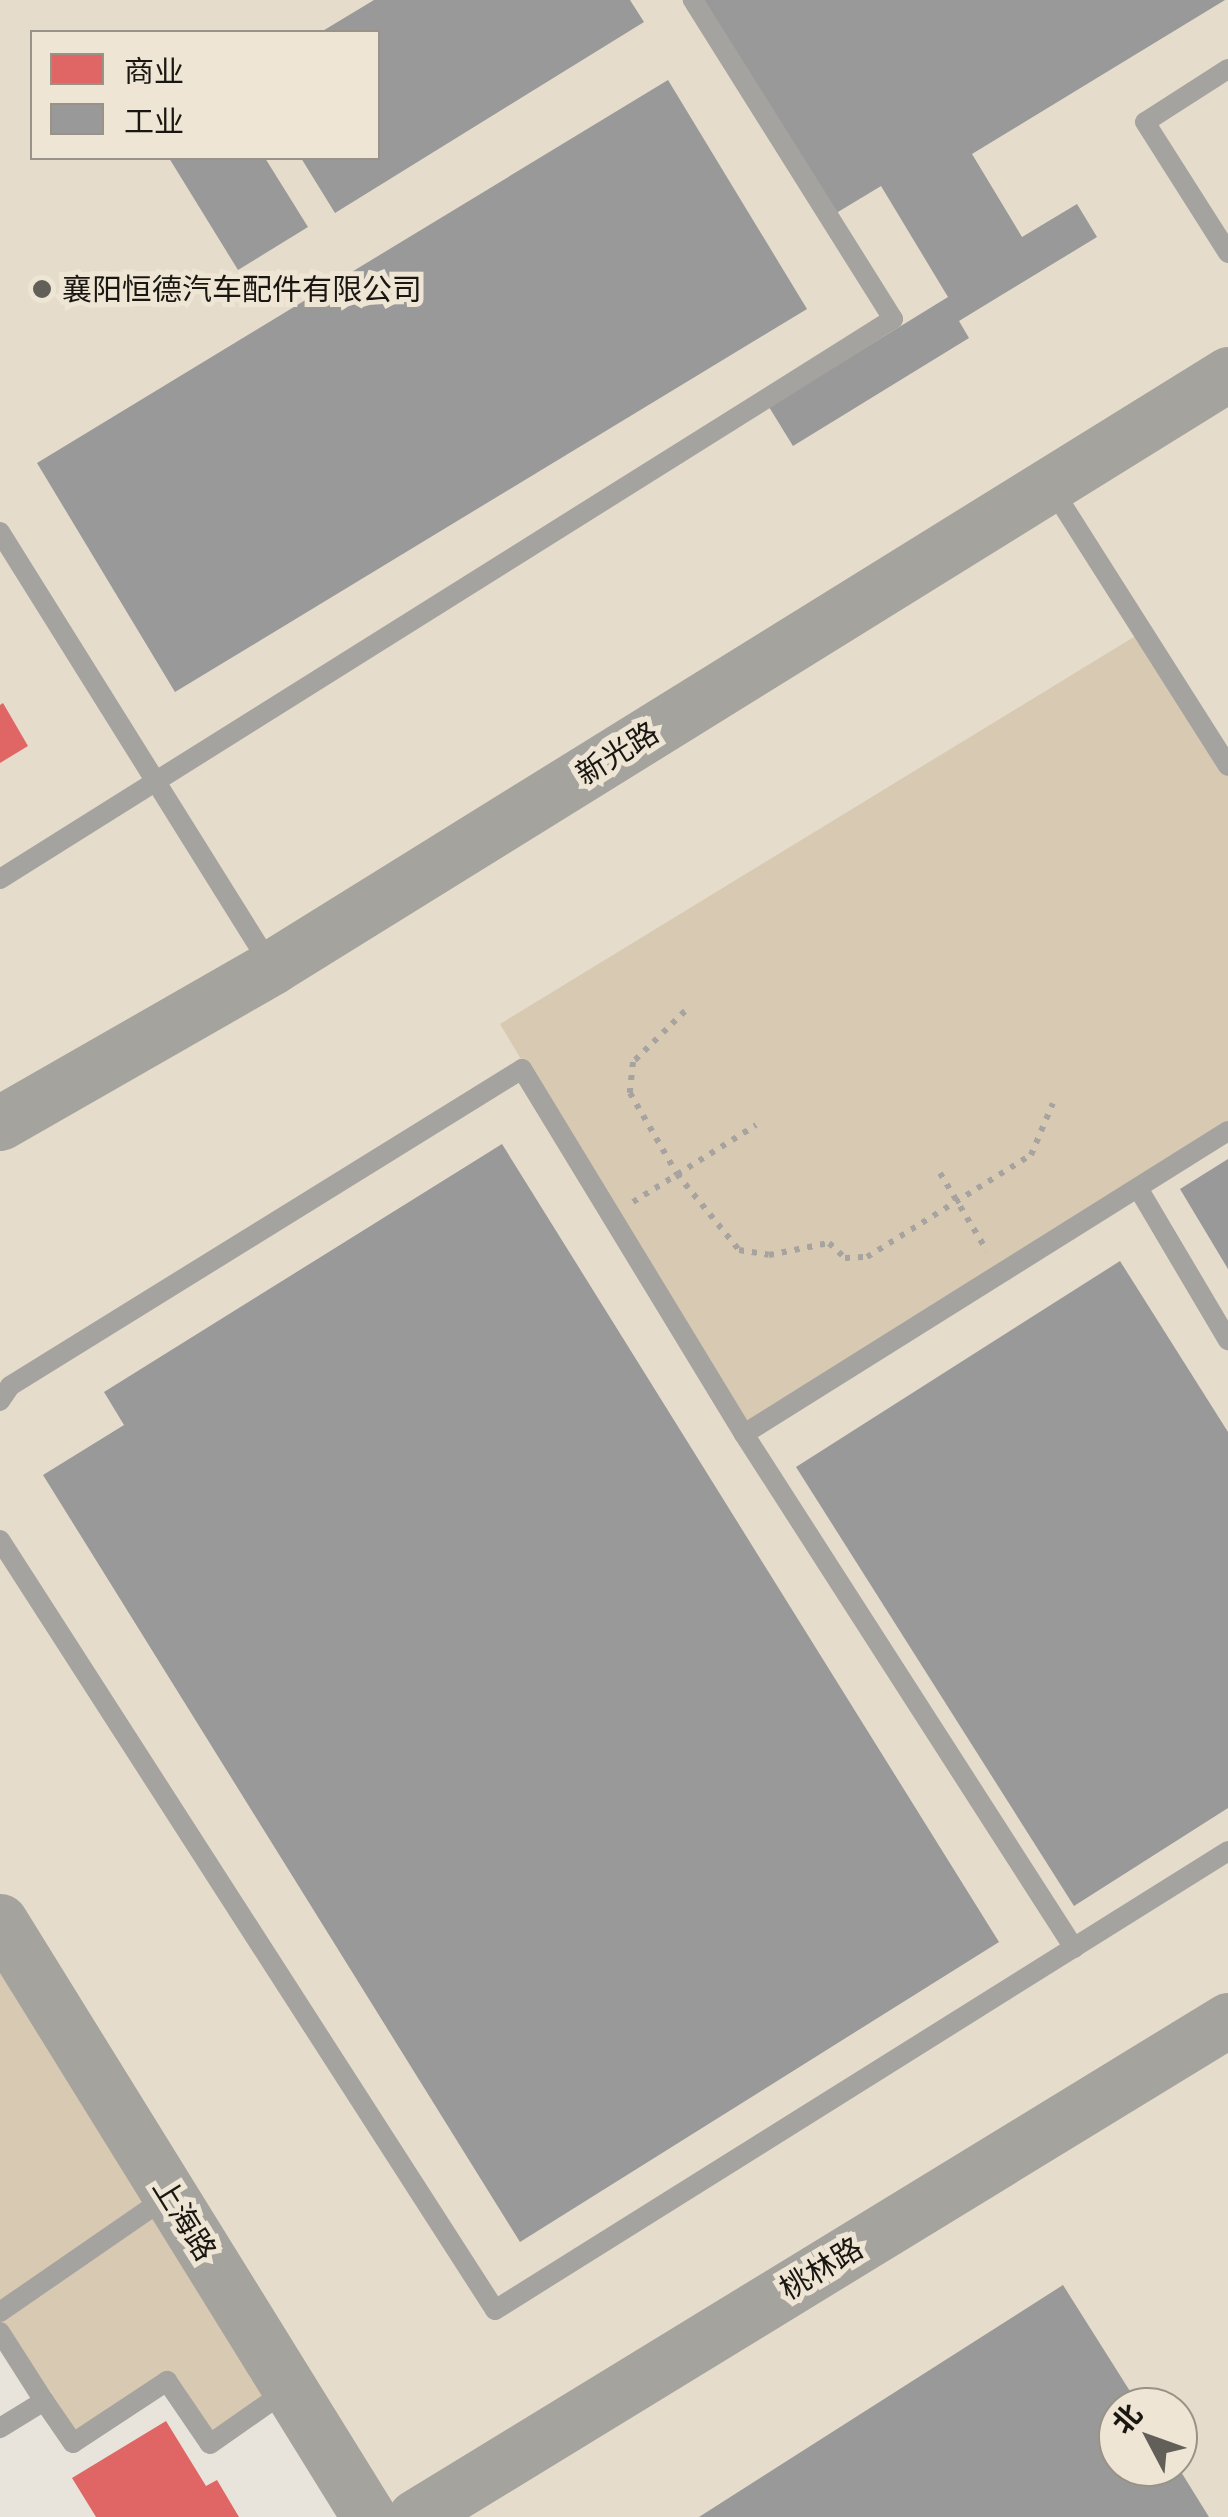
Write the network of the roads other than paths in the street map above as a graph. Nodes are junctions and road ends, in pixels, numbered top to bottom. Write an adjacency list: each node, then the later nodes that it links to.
1 (694, 0): 8 (lane)
2 (1228, 69): 3 (lane)
3 (1228, 253)
4 (1228, 374): 5 (street, 新光路)
5 (1050, 485): 7 (lane); 10 (street, 新光路)
6 (0, 532): 8 (lane)
7 (1228, 766)
8 (157, 784): 9 (lane); 10 (lane)
9 (0, 879)
10 (272, 968): 11 (street, 新光路)
11 (0, 1123)
12 (1228, 1131): 13 (lane)
13 (1138, 1188): 14 (lane); 16 (lane)
14 (1228, 1340)
15 (0, 1401): 16 (lane)
16 (744, 1434): 20 (lane)
17 (0, 1540): 20 (lane)
18 (1228, 1851): 20 (lane)
19 (0, 1921): 22 (street, 上海路)
20 (1074, 1948)
21 (1228, 2020): 29 (street, 桃林路)
22 (170, 2195): 23 (lane); 25 (street, 上海路)
23 (0, 2312)
24 (0, 2332): 26 (lane)
25 (290, 2388): 26 (lane); 28 (street, 上海路)
26 (44, 2401): 27 (lane)
27 (0, 2428)
28 (370, 2517)
29 (415, 2517)

